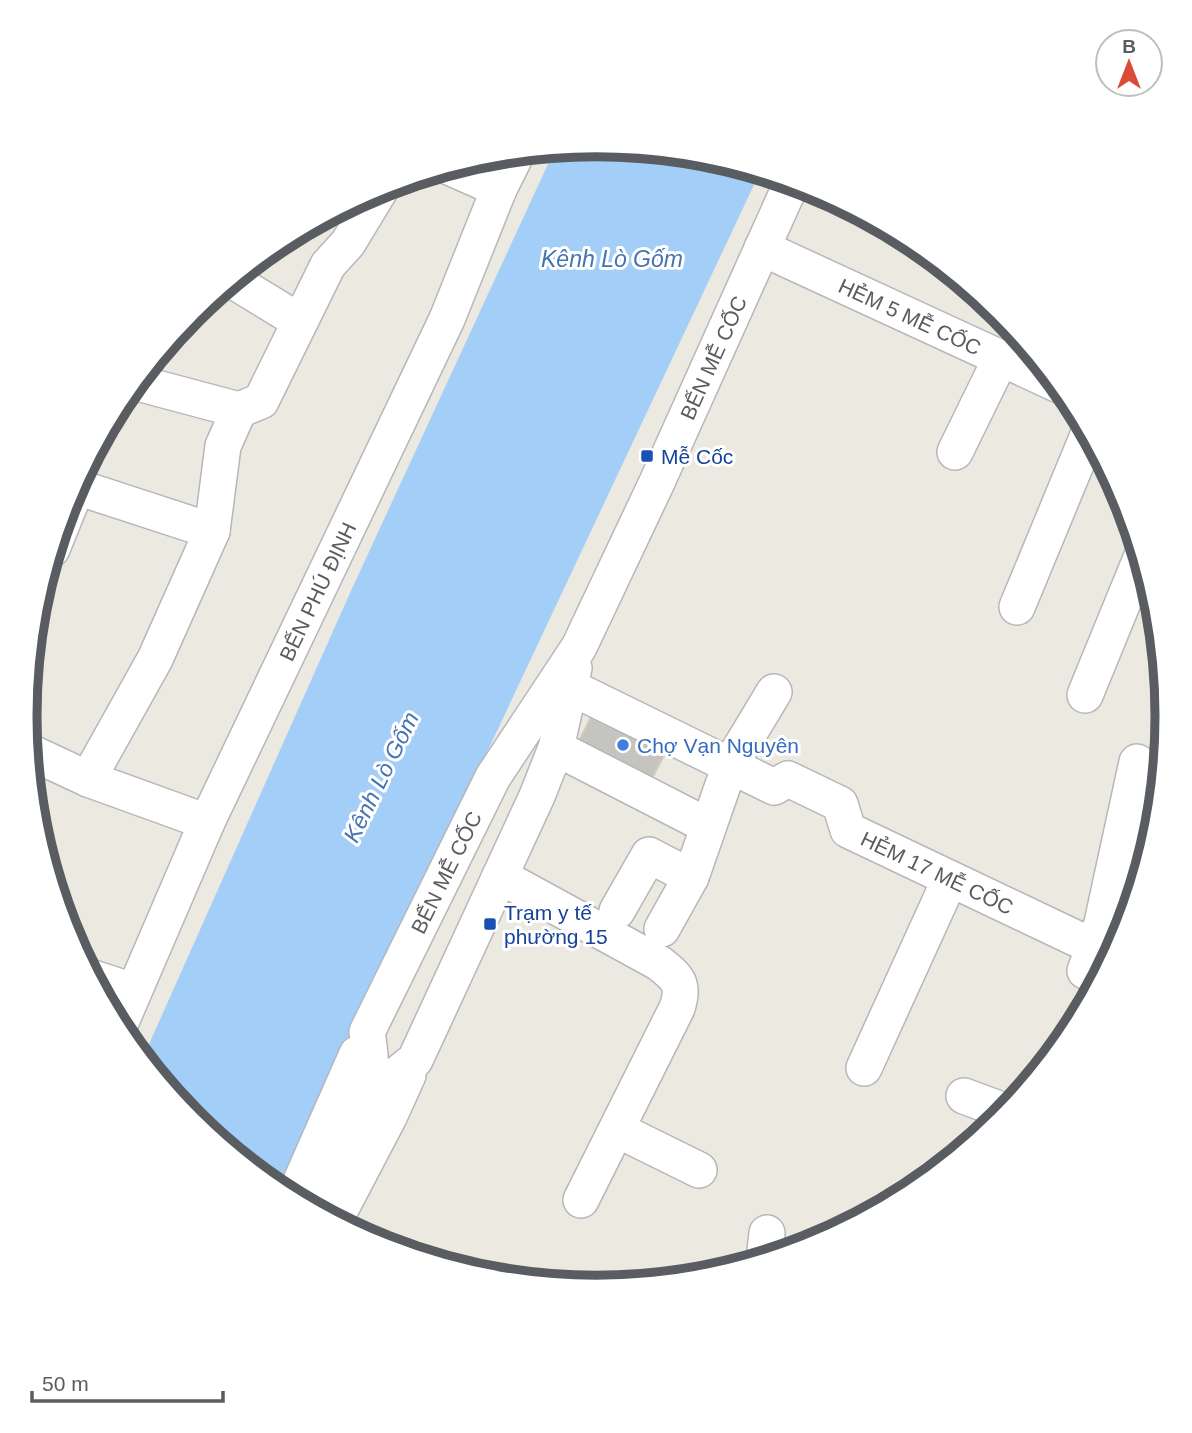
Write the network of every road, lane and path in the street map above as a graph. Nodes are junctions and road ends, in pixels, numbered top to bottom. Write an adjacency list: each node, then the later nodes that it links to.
1 (512, 164): 3 (street, BẾN PHÚ ĐỊNH)
2 (463, 173): 3 (street)
3 (499, 189): 30 (street, BẾN PHÚ ĐỊNH)
4 (787, 191): 6 (street, BẾN MỄ CỐC)
5 (371, 205): 8 (street)
6 (762, 248): 9 (street, HẺM 5 MỄ CỐC); 19 (street, BẾN MỄ CỐC)
7 (241, 285): 8 (street)
8 (299, 321): 12 (street)
9 (1015, 356): 10 (street, HẺM 5 MỄ CỐC); 14 (street)
10 (1033, 368)
11 (146, 385): 12 (street)
12 (239, 410): 16 (street)
13 (1084, 445): 18 (street)
14 (955, 452)
15 (85, 490): 16 (street)
16 (212, 531): 28 (street)
17 (1136, 571): 22 (street)
18 (1017, 607)
19 (579, 647): 20 (street, BẾN MỄ CỐC); 27 (street, BẾN MỄ CỐC)
20 (570, 687): 23 (street, BẾN MỄ CỐC); 26 (street, HẺM 17 MỄ CỐC)
21 (774, 692): 26 (street)
22 (1084, 695)
23 (556, 748): 29 (street, BẾN MỄ CỐC); 31 (street)
24 (38, 756): 28 (street)
25 (1137, 762): 37 (street)
26 (730, 765): 31 (street); 34 (street, HẺM 17 MỄ CỐC)
27 (493, 777): 29 (street); 41 (street, BẾN MỄ CỐC)
28 (88, 779): 30 (street)
29 (537, 796): 32 (street, BẾN MỄ CỐC)
30 (207, 822): 39 (street, BẾN PHÚ ĐỊNH)
31 (708, 826): 33 (street)
32 (500, 876): 42 (street, BẾN MỄ CỐC); 47 (street)
33 (691, 877): 35 (street); 36 (street)
34 (950, 879): 37 (street, HẺM 17 MỄ CỐC); 43 (street)
35 (617, 911)
36 (662, 929)
37 (1098, 962)
38 (104, 982): 39 (street)
39 (133, 991): 40 (street, BẾN PHÚ ĐỊNH)
40 (124, 1015)
41 (367, 1032): 46 (street); 49 (street, BẾN MỄ CỐC)
42 (415, 1060): 46 (street, BẾN MỄ CỐC); 52 (street, BẾN MỄ CỐC)
43 (864, 1068)
44 (964, 1096): 45 (street)
45 (995, 1108)
46 (357, 1118): 51 (street)
47 (618, 1130): 48 (street); 50 (street)
48 (699, 1170)
49 (297, 1189)
50 (582, 1200)
51 (318, 1202)
52 (339, 1213)

